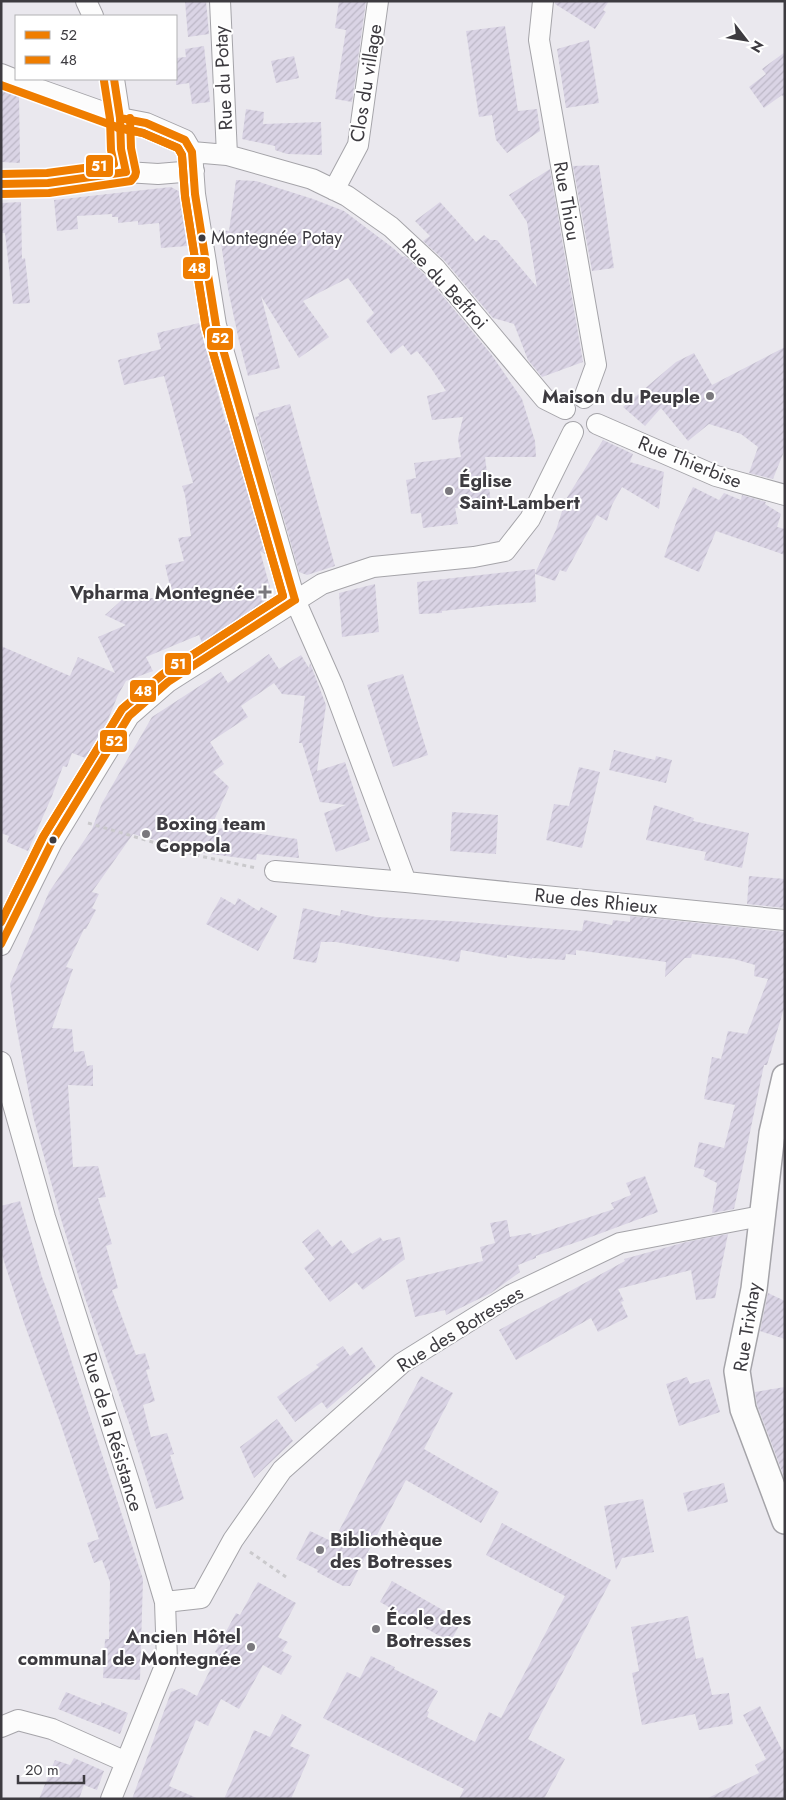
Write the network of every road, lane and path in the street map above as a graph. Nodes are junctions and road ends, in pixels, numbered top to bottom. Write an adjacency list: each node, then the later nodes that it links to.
1 (86, 1): 5 (street)
2 (220, 1): 12 (street, Rue du Potay)
3 (378, 1): 15 (street, Clos du village)
4 (543, 1): 16 (street, Rue Thiou)
5 (93, 15)
6 (1, 74): 7 (street, Rue du Beffroi)
7 (15, 80)
8 (16, 80): 10 (street, Rue du Beffroi)
9 (114, 80): 10 (street)
10 (120, 118): 11 (street, Rue du Beffroi); 13 (street)
11 (191, 154): 12 (street, Rue du Beffroi); 13 (street, Rue du Beffroi); 21 (street)
12 (227, 155): 15 (street, Rue du Beffroi)
13 (126, 172): 14 (street, Rue du Beffroi)
14 (1, 184)
15 (334, 190): 17 (street, Rue du Beffroi)
16 (584, 398): 17 (street); 18 (street)
17 (565, 409): 19 (street)
18 (597, 424): 19 (street); 20 (street, Rue Thierbise)
19 (573, 432): 21 (street)
20 (785, 496)
21 (295, 600): 22 (street); 24 (street)
22 (69, 817): 23 (path); 26 (street)
23 (275, 871): 24 (street, Rue des Rhieux)
24 (406, 882): 25 (street, Rue des Rhieux)
25 (785, 920)
26 (1, 945)
27 (1, 1062): 33 (street, Rue de la Résistance)
28 (785, 1078): 29 (street)
29 (761, 1216): 30 (street, Rue Trixhay); 31 (street, Rue des Botresses)
30 (785, 1521)
31 (233, 1540): 32 (path); 33 (street, Rue des Botresses)
32 (286, 1577)
33 (165, 1602): 35 (street, Rue de la Résistance)
34 (1, 1727): 35 (street)
35 (126, 1762): 36 (street, Rue de la Résistance)
36 (111, 1799)

